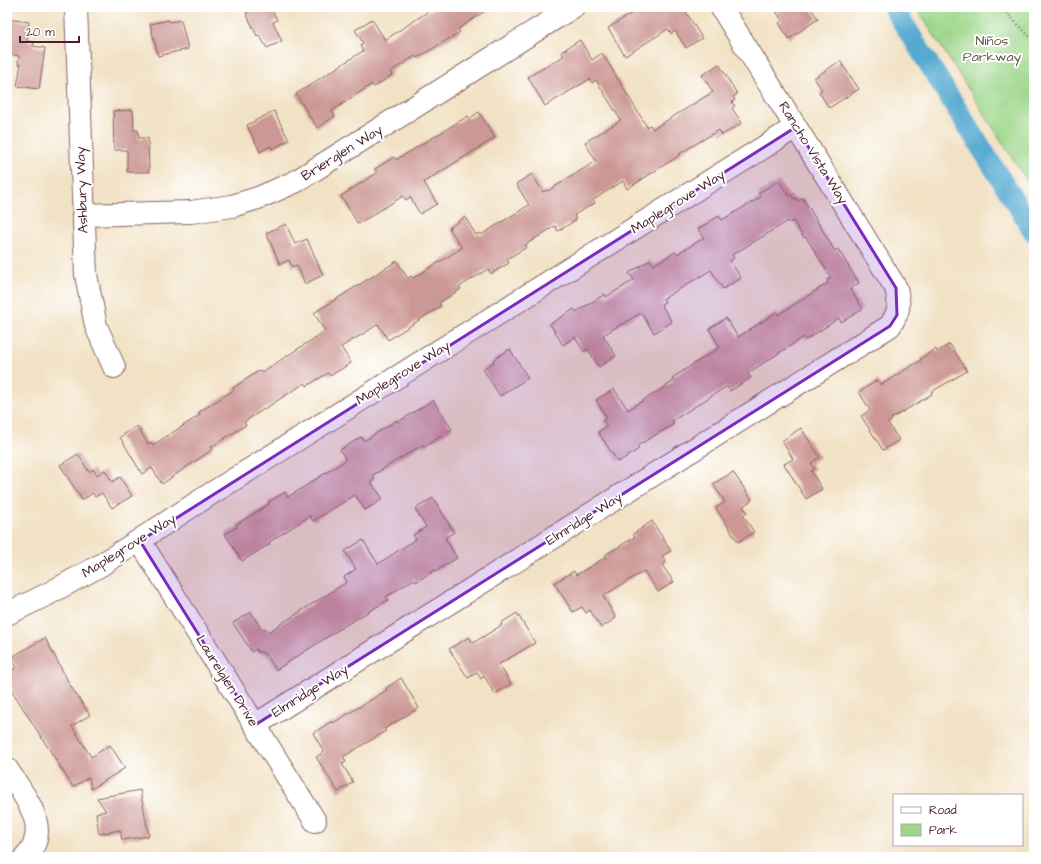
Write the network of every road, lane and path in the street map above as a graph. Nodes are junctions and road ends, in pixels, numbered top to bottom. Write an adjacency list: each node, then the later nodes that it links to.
1 (76, 7): 7 (street, Ashbury Way)
2 (573, 7): 7 (street, Brierglen Way)
3 (721, 7): 6 (street, Rancho Vista Way)
4 (1001, 7): 5 (path)
5 (1034, 41)
6 (796, 127): 8 (street, Rancho Vista Way); 10 (street, Maplegrove Way)
7 (83, 215): 9 (street, Ashbury Way)
8 (899, 302): 12 (street, Elmridge Way)
9 (114, 367)
10 (140, 541): 11 (street, Maplegrove Way); 12 (street, Laurelglen Drive)
11 (7, 614)
12 (255, 726): 14 (street, Laurelglen Drive)
13 (7, 769): 15 (street)
14 (315, 821)
15 (25, 857)

